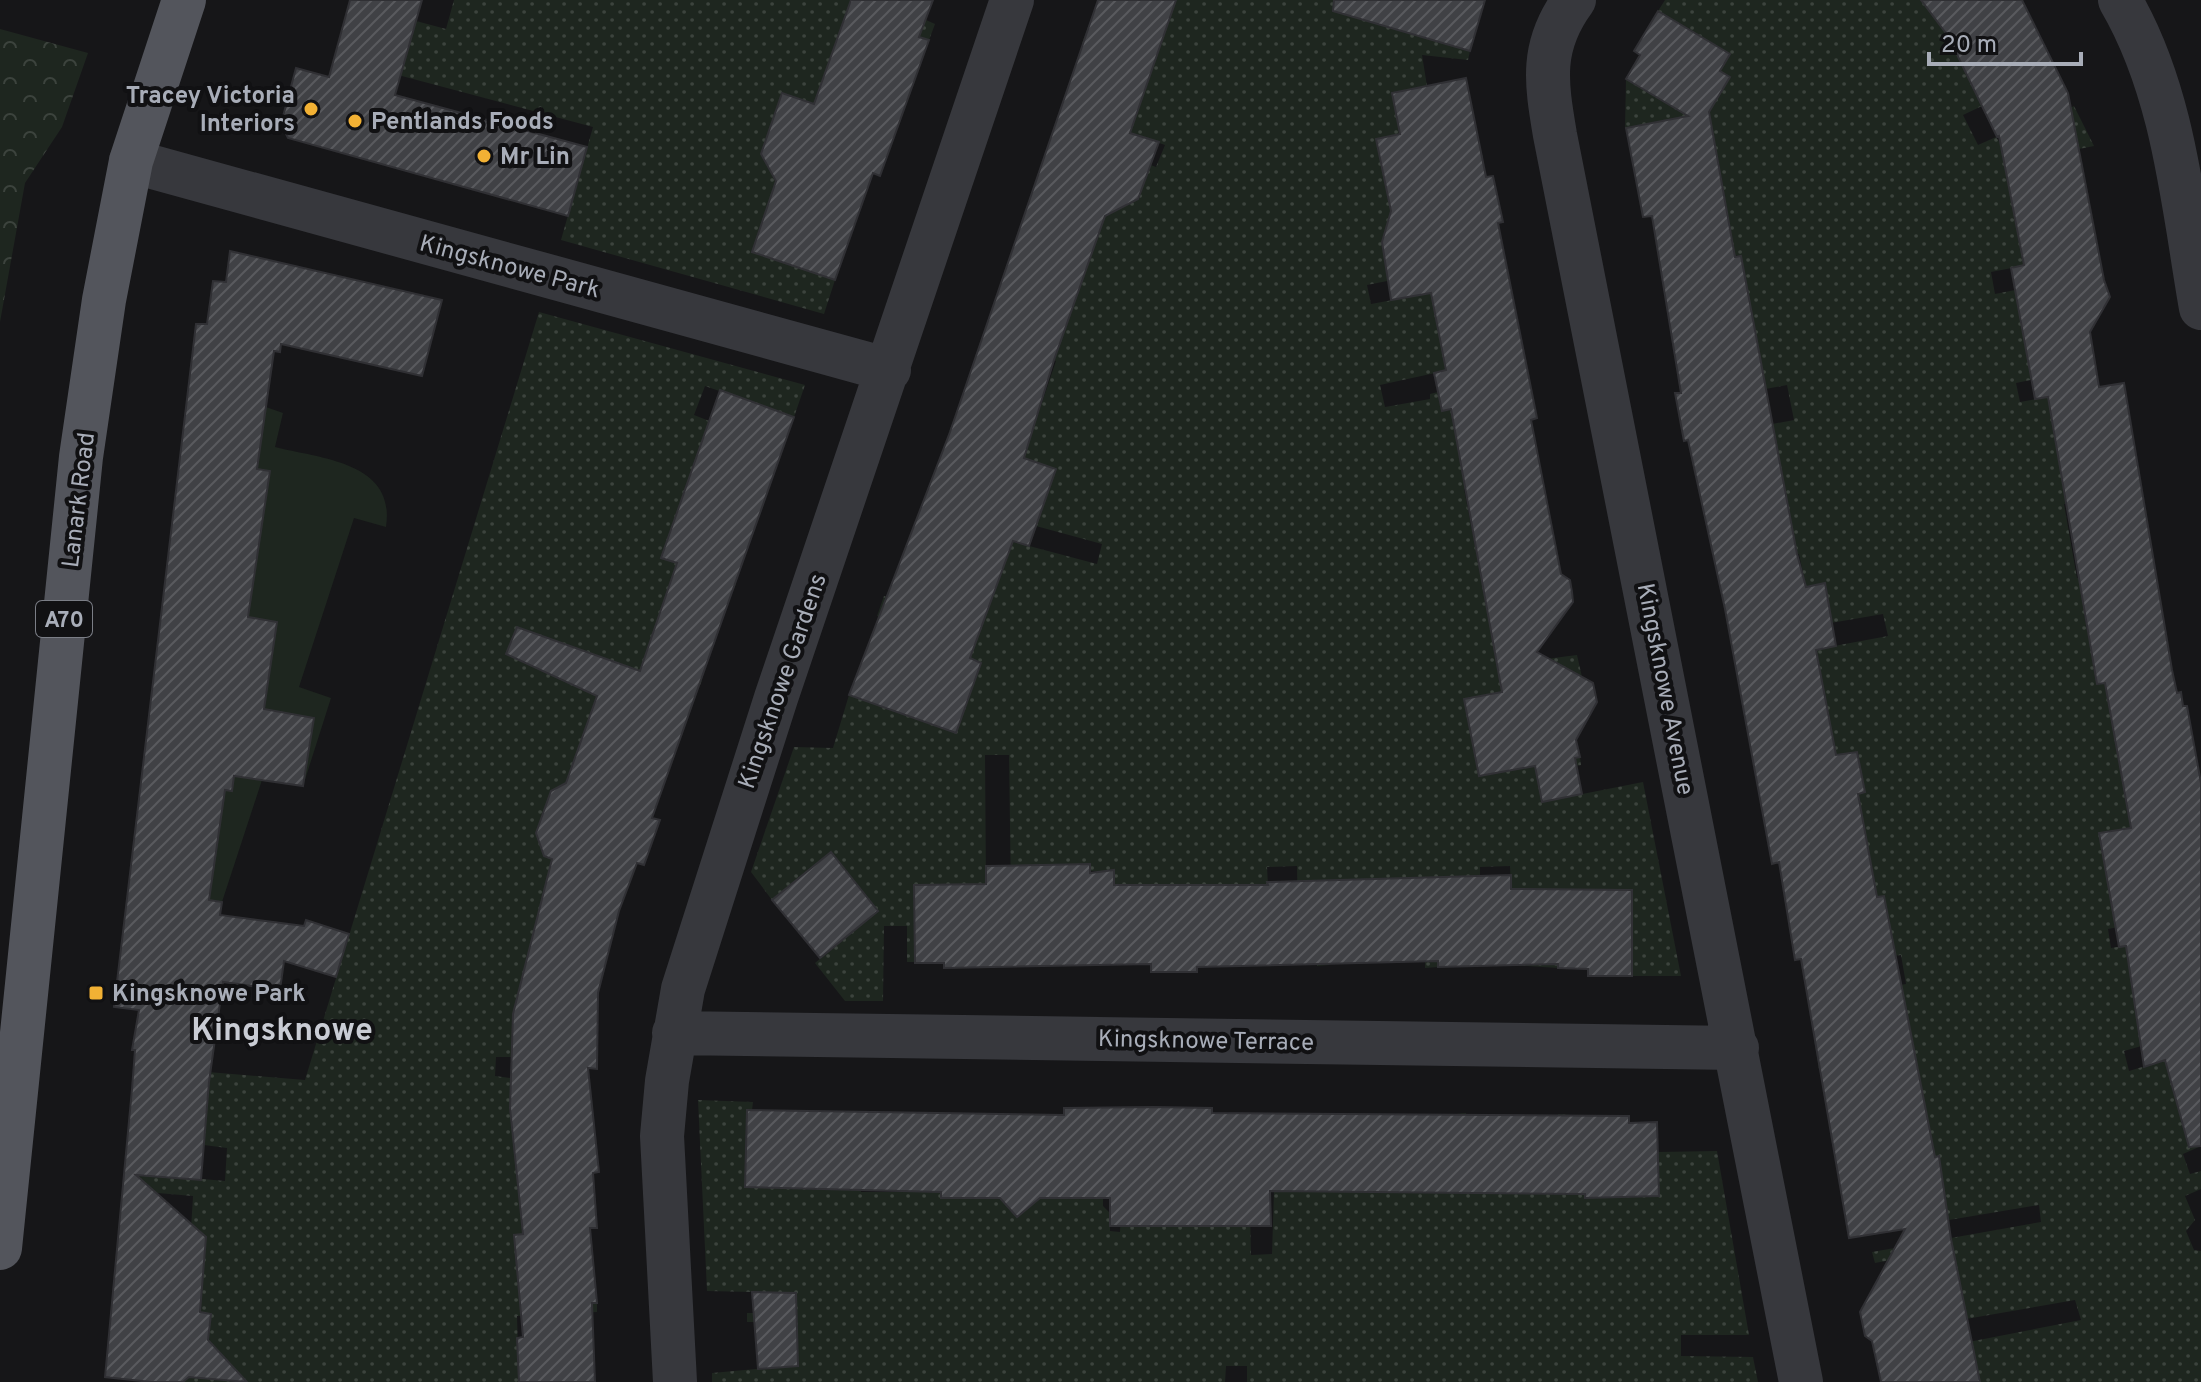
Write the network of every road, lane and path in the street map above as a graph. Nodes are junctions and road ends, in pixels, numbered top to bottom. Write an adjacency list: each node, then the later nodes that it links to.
1 (184, 0): 5 (main road, Lanark Road / A70)
2 (1012, 0): 7 (street, Kingsknowe Gardens)
3 (1574, 0): 9 (street, Kingsknowe Avenue)
4 (2120, 0): 6 (street)
5 (131, 161): 7 (street, Kingsknowe Park); 10 (main road, Lanark Road / A70)
6 (2201, 308)
7 (889, 370): 8 (street, Kingsknowe Gardens)
8 (674, 1033): 9 (street, Kingsknowe Terrace); 11 (street, Kingsknowe Gardens)
9 (1737, 1048): 12 (street, Kingsknowe Avenue)
10 (0, 1248)
11 (675, 1382)
12 (1801, 1382)

